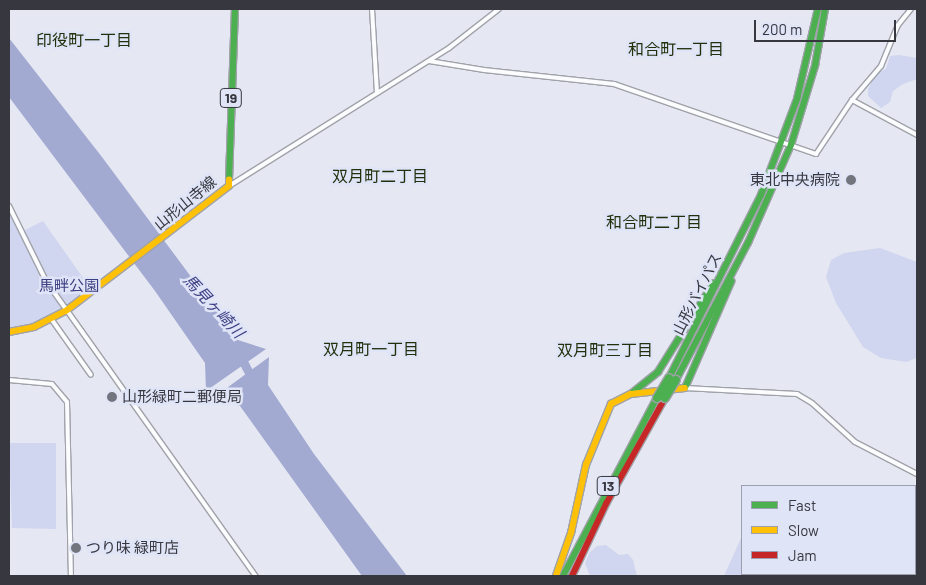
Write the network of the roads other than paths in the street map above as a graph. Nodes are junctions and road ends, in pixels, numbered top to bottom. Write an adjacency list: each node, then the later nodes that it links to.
1 (235, 9): 13 (main road, 山形山寺線 / 19)
2 (372, 9): 8 (street)
3 (499, 9): 7 (street)
4 (818, 9): 11 (main road, 山形バイパス / 13)
5 (825, 9): 12 (main road, 山形バイパス / 13)
6 (911, 9): 9 (street)
7 (429, 61): 8 (street); 11 (street)
8 (377, 93): 13 (street)
9 (852, 100): 10 (street); 12 (street)
10 (917, 135)
11 (782, 141): 12 (street); 15 (main road, 山形バイパス / 13)
12 (791, 145): 15 (main road, 山形バイパス / 13)
13 (228, 186): 16 (main road, 山形山寺線)
14 (9, 206): 16 (street)
15 (744, 242): 21 (main road); 22 (main road); 23 (main road, 山形バイパス / 13, bridge)
16 (66, 311): 17 (main road, 山形山寺線); 26 (street)
17 (52, 320): 18 (main road, 山形山寺線); 19 (street)
18 (9, 332)
19 (92, 375)
20 (9, 380): 25 (street)
21 (685, 388): 22 (main road); 24 (street)
22 (631, 394): 27 (main road)
23 (661, 398): 28 (main road, 山形バイパス / 13); 29 (main road, 山形バイパス / 13)
24 (917, 474)
25 (70, 576)
26 (256, 576)
27 (556, 576)
28 (563, 576)
29 (572, 576)

